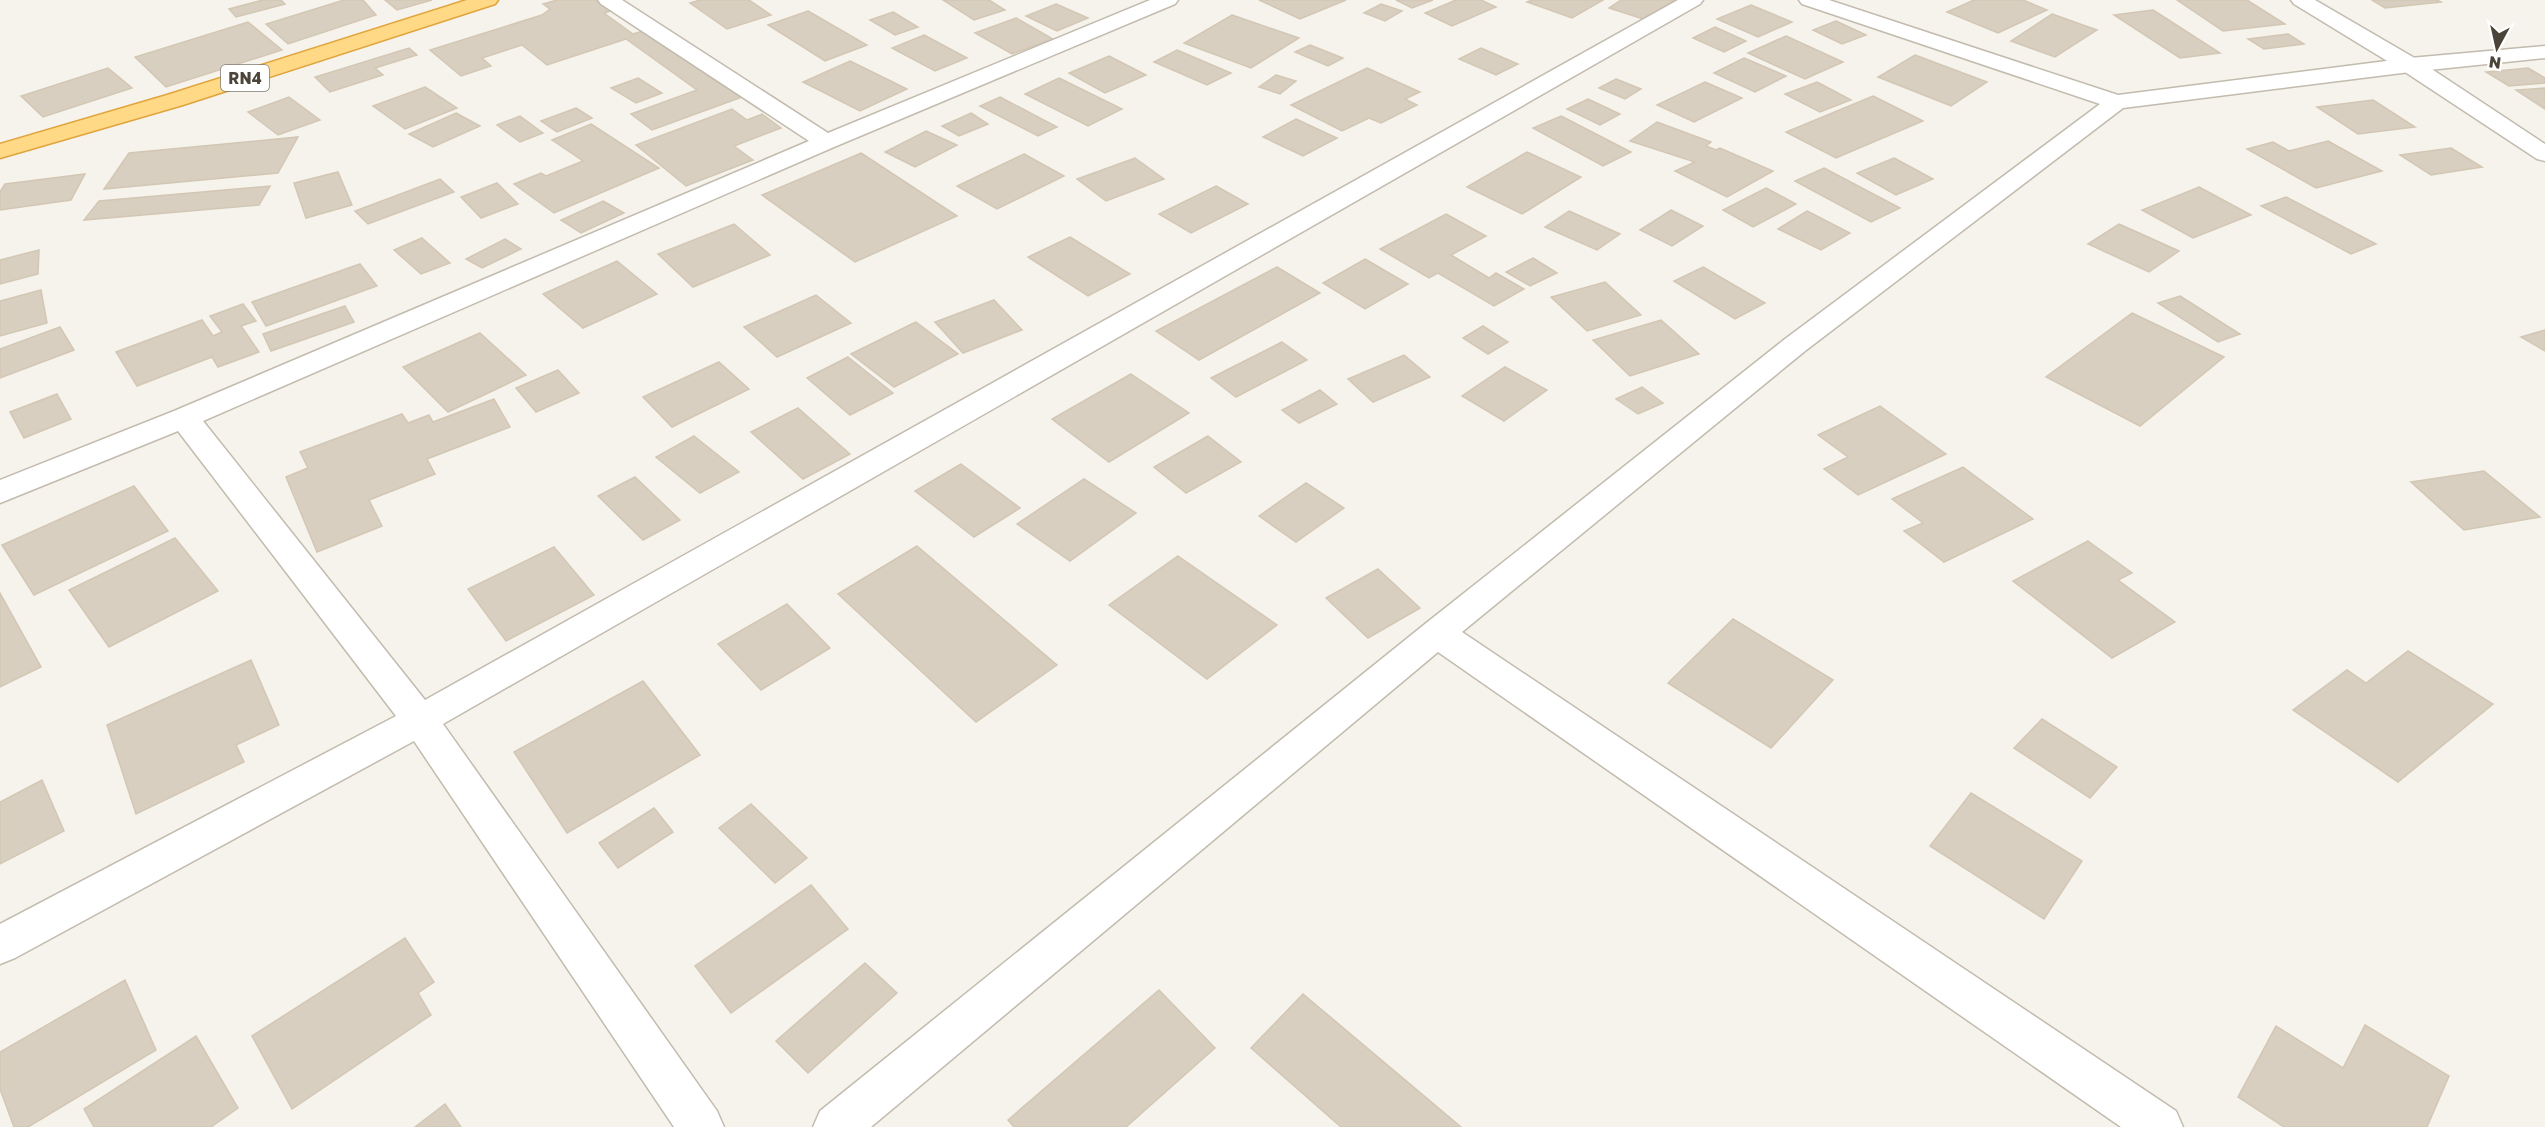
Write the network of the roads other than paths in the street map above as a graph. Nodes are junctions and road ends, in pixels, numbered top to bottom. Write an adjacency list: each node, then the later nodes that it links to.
1 (488, 0): 11 (highway, RN4)
2 (608, 0): 10 (street)
3 (1168, 0): 10 (street)
4 (1694, 0): 16 (street)
5 (1809, 0): 9 (street)
6 (2301, 0): 8 (street)
7 (2545, 52): 8 (street)
8 (2410, 65): 9 (street); 12 (street)
9 (2117, 102): 15 (street)
10 (826, 142): 13 (street)
11 (0, 151)
12 (2545, 154)
13 (184, 418): 14 (street); 16 (street)
14 (0, 492)
15 (1437, 633): 19 (street); 20 (street)
16 (420, 720): 17 (street); 18 (street)
17 (0, 945)
18 (701, 1127)
19 (836, 1127)
20 (2160, 1127)

